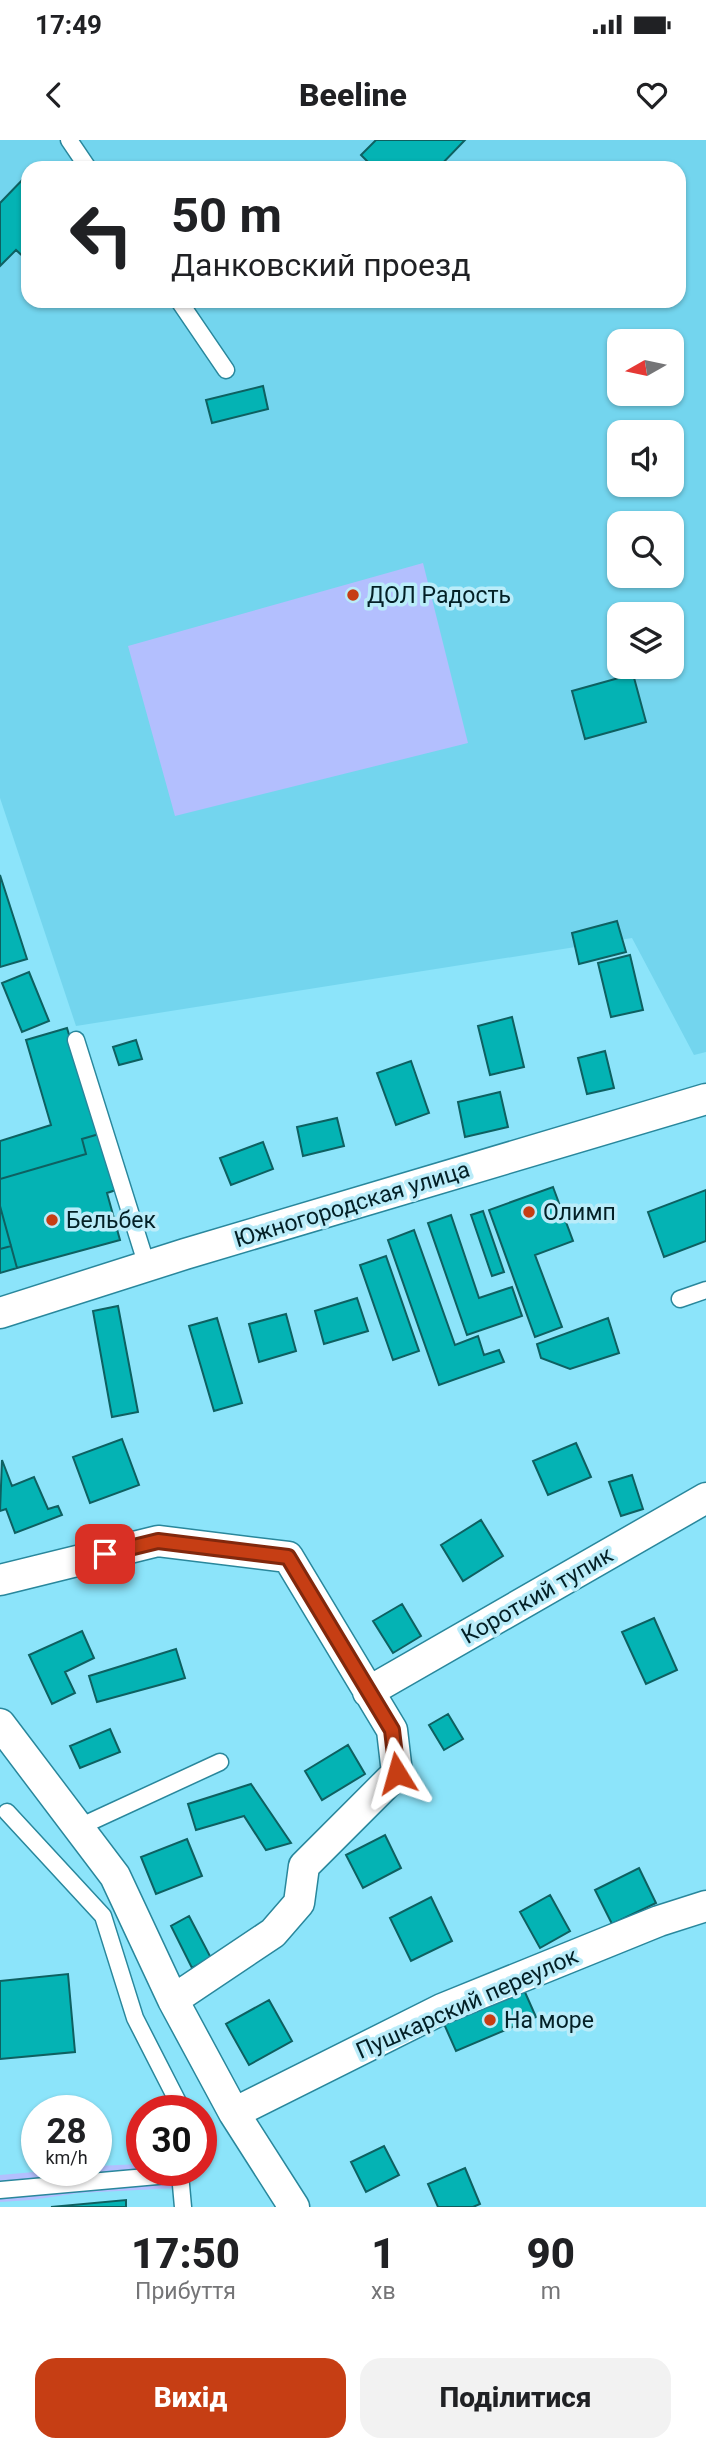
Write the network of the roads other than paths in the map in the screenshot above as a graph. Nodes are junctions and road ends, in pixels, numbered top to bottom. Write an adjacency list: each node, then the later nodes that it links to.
1 (69, 140): 2 (lane)
2 (83, 161)
3 (183, 308): 4 (lane)
4 (226, 370)
5 (76, 1040): 7 (lane)
6 (706, 1099): 7 (street, Южногородская улица)
7 (147, 1266): 10 (street, Южногородская улица)
8 (706, 1290): 9 (lane)
9 (680, 1299)
10 (0, 1313)
11 (706, 1498): 13 (street, Короткий тупик)
12 (0, 1580): 13 (street)
13 (368, 1692): 19 (street)
14 (0, 1724): 17 (street)
15 (220, 1762): 17 (lane)
16 (2, 1811): 20 (lane)
17 (77, 1828): 19 (street)
18 (706, 1906): 21 (street, Пушкарский переулок)
19 (173, 2000): 21 (street)
20 (174, 2095)
21 (234, 2113): 26 (street)
22 (126, 2177): 24 (lane)
23 (181, 2186): 25 (lane)
24 (0, 2190)
25 (183, 2207)
26 (294, 2207)

